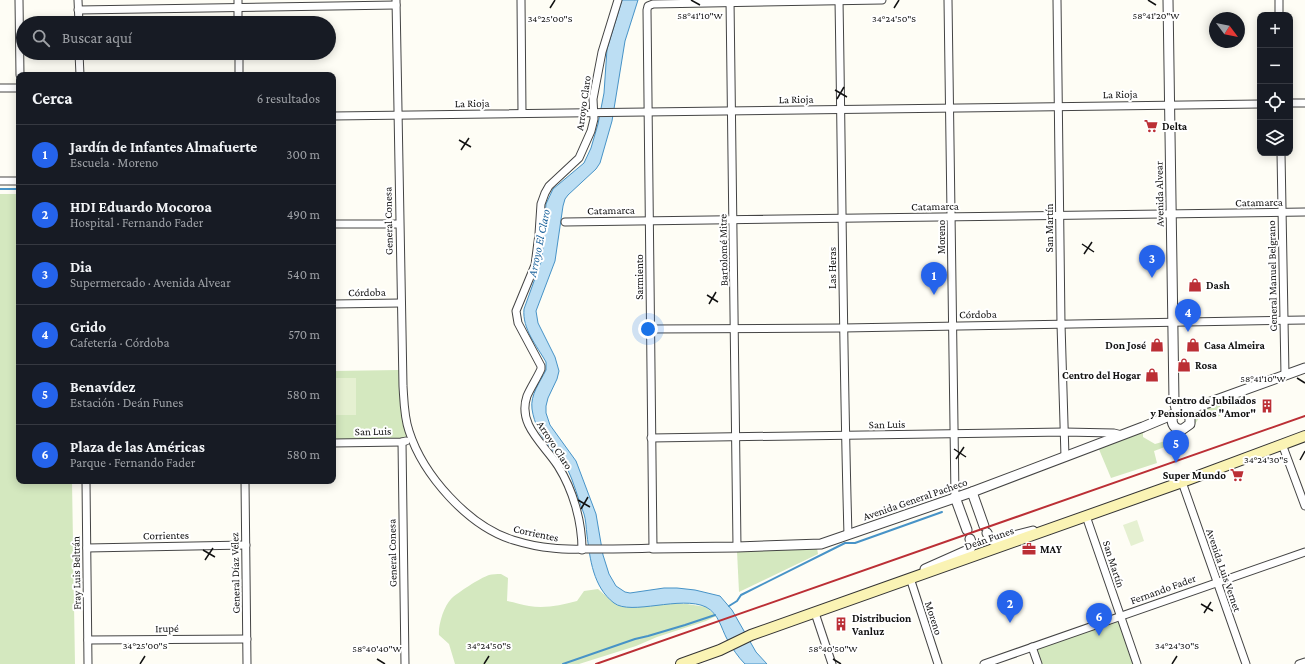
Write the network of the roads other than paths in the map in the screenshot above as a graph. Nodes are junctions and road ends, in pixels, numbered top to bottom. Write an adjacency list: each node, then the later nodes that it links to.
1 (19, 0): 17 (street)
2 (78, 0): 15 (street)
3 (238, 0): 14 (street)
4 (521, 0): 35 (street)
5 (618, 0): 36 (street, Arroyo Claro)
6 (839, 0): 7 (street); 12 (street); 34 (street, Las Heras)
7 (882, 0)
8 (948, 0): 33 (street, Moreno)
9 (1057, 0): 32 (street, San Martín)
10 (1168, 0): 30 (street, Avenida Alvear)
11 (1279, 0): 16 (street)
12 (730, 1): 37 (street, Sarmiento); 38 (street, Bartolomé Mitre)
13 (396, 3): 14 (street); 39 (street, General Conesa)
14 (238, 8): 15 (street); 19 (street)
15 (78, 10): 18 (street)
16 (1279, 12)
17 (19, 16)
18 (78, 16)
19 (238, 16)
20 (20, 60): 23 (street)
21 (79, 60): 24 (street)
22 (239, 60): 25 (street)
23 (20, 72)
24 (80, 72)
25 (239, 72)
26 (0, 88): 27 (street)
27 (16, 88)
28 (1293, 103): 29 (street)
29 (1305, 103)
30 (1169, 104): 31 (street, La Rioja); 32 (street, La Rioja); 46 (street, Avenida Alvear)
31 (1257, 104)
32 (1059, 107): 33 (street, La Rioja); 47 (street, San Martín)
33 (950, 108): 34 (street, La Rioja); 48 (street, Moreno)
34 (841, 110): 38 (street, La Rioja); 49 (street, Las Heras)
35 (522, 112): 36 (street, La Rioja); 39 (street, La Rioja)
36 (595, 112): 37 (street, La Rioja); 97 (street, Arroyo Claro)
37 (648, 112): 38 (street, La Rioja); 50 (street, Sarmiento)
38 (732, 112): 51 (street, Bartolomé Mitre)
39 (397, 115): 40 (street, La Rioja); 54 (street, General Conesa)
40 (336, 116)
41 (1281, 156): 44 (street, General Manuel Belgrano)
42 (0, 181): 43 (street)
43 (16, 181)
44 (1282, 212): 45 (street, Catamarca); 46 (street, Catamarca); 57 (street, General Manuel Belgrano)
45 (1305, 212)
46 (1171, 214): 47 (street, Catamarca); 59 (street, Avenida Alvear)
47 (1060, 216): 48 (street, Catamarca); 60 (street, San Martín)
48 (952, 217): 49 (street, Catamarca); 61 (street, Moreno)
49 (843, 219): 51 (street, Catamarca); 63 (street, Las Heras)
50 (650, 220): 51 (street, Catamarca); 52 (street, Catamarca); 64 (street, Sarmiento)
51 (733, 220): 62 (street, Bartolomé Mitre)
52 (565, 222)
53 (336, 224): 54 (street)
54 (399, 224): 55 (street, General Conesa)
55 (401, 303): 56 (street, Córdoba); 79 (street, General Conesa)
56 (336, 304)
57 (1284, 320): 58 (street, Córdoba); 59 (street, Córdoba); 66 (street, General Manuel Belgrano)
58 (1305, 320)
59 (1173, 323): 60 (street, Córdoba); 68 (street, Avenida Alvear)
60 (1061, 324): 61 (street, Córdoba); 72 (street, San Martín)
61 (952, 325): 63 (street, Córdoba); 73 (street, Moreno)
62 (735, 328): 63 (street, Córdoba); 64 (street, Córdoba); 77 (street, Bartolomé Mitre)
63 (843, 328): 75 (street, Las Heras)
64 (651, 329): 78 (street, Sarmiento)
65 (1305, 368): 66 (street, Avenida General Pacheco)
66 (1285, 375): 67 (street, Avenida General Pacheco)
67 (1208, 403): 68 (street, Avenida General Pacheco); 69 (street, Avenida General Pacheco)
68 (1177, 412): 69 (street); 70 (street, Avenida General Pacheco); 71 (street)
69 (1190, 421): 71 (street)
70 (1143, 427): 71 (street); 74 (street, Avenida General Pacheco)
71 (1174, 427)
72 (1064, 432): 73 (street, San Luis); 74 (street, San Luis); 83 (street, San Martín)
73 (954, 434): 75 (street, San Luis); 88 (street, Moreno)
74 (1122, 435): 83 (street, Avenida General Pacheco)
75 (845, 436): 77 (street, San Luis); 92 (street, Las Heras)
76 (1305, 436): 82 (main road, Deán Funes)
77 (737, 437): 78 (street, San Luis); 94 (street, Bartolomé Mitre)
78 (651, 438): 96 (street, Sarmiento)
79 (412, 439): 80 (street, San Luis); 97 (street, Corrientes)
80 (402, 442): 81 (street, San Luis); 110 (street, General Conesa)
81 (336, 443)
82 (1282, 444): 84 (main road, Deán Funes); 89 (street)
83 (1065, 457): 87 (street, Avenida General Pacheco)
84 (1182, 482): 90 (main road, Deán Funes); 100 (street, Avenida Luis Vernet)
85 (86, 484): 95 (street, Fray Luis Beltrán)
86 (245, 484): 93 (street, General Díaz Vélez)
87 (972, 492): 88 (street, Avenida General Pacheco); 91 (street)
88 (955, 497): 92 (street, Avenida General Pacheco); 99 (street)
89 (1305, 506)
90 (1086, 516): 91 (main road, Deán Funes); 102 (street, San Martín)
91 (1037, 534): 99 (main road, Deán Funes)
92 (848, 535): 94 (street, Avenida General Pacheco)
93 (246, 545): 95 (street, Corrientes); 103 (street, General Díaz Vélez)
94 (738, 547): 96 (street, Avenida General Pacheco)
95 (87, 548): 104 (street, Fray Luis Beltrán)
96 (653, 548): 97 (street, Corrientes)
97 (584, 549)
98 (1305, 552): 100 (street, Fernando Fader)
99 (910, 578): 101 (main road, Deán Funes); 113 (street, Moreno)
100 (1216, 582): 102 (street, Fernando Fader); 117 (street, Avenida Luis Vernet)
101 (815, 613): 106 (main road, Deán Funes); 112 (street)
102 (1120, 616): 105 (street, Fernando Fader); 116 (street, San Martín)
103 (247, 639): 104 (street, Irupé); 109 (street, General Díaz Vélez)
104 (88, 640): 108 (street, Fray Luis Beltrán)
105 (1032, 647): 114 (street, Fernando Fader); 115 (street)
106 (698, 661): 111 (main road, Deán Funes)
107 (1305, 662): 118 (street)
108 (88, 664)
109 (247, 664)
110 (405, 664)
111 (681, 664)
112 (832, 664)
113 (938, 664)
114 (984, 664)
115 (1038, 664)
116 (1137, 664)
117 (1246, 664)
118 (1299, 664)

